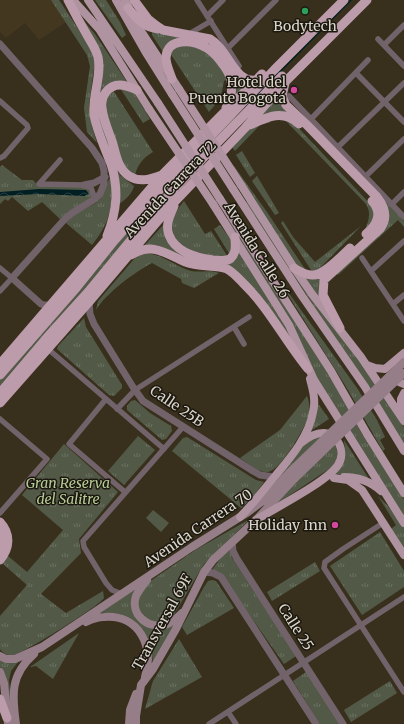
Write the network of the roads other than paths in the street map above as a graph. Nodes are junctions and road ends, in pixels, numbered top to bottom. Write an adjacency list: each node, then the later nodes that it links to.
1 (68, 0): 58 (highway)
2 (73, 0): 32 (main road, Avenida Calle 26)
3 (88, 0): 53 (main road, Avenida Calle 26, bridge)
4 (116, 0): 33 (main road, Avenida Calle 26)
5 (134, 0): 16 (highway)
6 (197, 0): 14 (street)
7 (223, 0): 14 (street)
8 (276, 0): 23 (street)
9 (336, 0): 20 (highway, Avenida Carrera 72)
10 (344, 0): 18 (highway, Avenida Carrera 72)
11 (359, 0): 59 (highway, Avenida Carrera 72)
12 (367, 0): 30 (highway, Avenida Carrera 72)
13 (126, 4): 16 (highway); 28 (main road, Avenida Calle 26)
14 (209, 18): 17 (street); 23 (street)
15 (404, 25): 22 (street)
16 (163, 30): 17 (highway)
17 (189, 34): 29 (highway)
18 (308, 36): 20 (highway); 66 (highway, Avenida Carrera 72)
19 (378, 39): 22 (street)
20 (296, 41): 29 (highway, Avenida Carrera 72)
21 (0, 44): 47 (street)
22 (384, 45): 26 (street)
23 (228, 48): 25 (street)
24 (368, 60): 27 (street)
25 (239, 66)
26 (404, 66)
27 (356, 73): 36 (street); 38 (street)
28 (172, 79): 33 (main road, Avenida Calle 26); 37 (highway)
29 (256, 80): 37 (highway, Avenida Carrera 72)
30 (287, 80): 40 (highway, Avenida Carrera 72); 76 (highway)
31 (404, 83): 36 (street)
32 (137, 90): 45 (highway); 53 (main road, Avenida Calle 26, bridge)
33 (176, 92): 49 (main road, Avenida Calle 26, bridge)
34 (289, 96): 38 (street)
35 (0, 101): 43 (street)
36 (385, 102): 39 (street); 42 (street)
37 (225, 111): 45 (highway, Avenida Carrera 72)
38 (311, 119): 42 (street)
39 (404, 122)
40 (245, 128): 52 (highway, Avenida Carrera 72); 64 (highway)
41 (404, 139): 46 (street)
42 (338, 148): 46 (street)
43 (2, 157)
44 (60, 160): 48 (street)
45 (163, 174): 58 (highway, Avenida Carrera 72)
46 (366, 176): 54 (street)
47 (105, 177): 48 (street); 51 (street)
48 (84, 185): 51 (street)
49 (237, 187): 64 (main road, Avenida Calle 26); 100 (main road, Avenida Calle 26)
50 (404, 192): 54 (street)
51 (95, 199): 67 (street)
52 (176, 200): 56 (highway); 62 (highway, Avenida Carrera 72)
53 (216, 202): 56 (main road, Avenida Calle 26); 106 (main road, Avenida Calle 26)
54 (392, 204): 55 (street)
55 (404, 217)
56 (235, 237): 83 (main road, Avenida Calle 26)
57 (404, 241): 65 (street)
58 (104, 243): 60 (highway, Avenida Carrera 72)
59 (127, 244): 62 (highway); 87 (highway, Avenida Carrera 72)
60 (92, 257): 66 (highway); 72 (highway, Avenida Carrera 72)
61 (362, 258): 65 (street)
62 (125, 259): 70 (highway, Avenida Carrera 72); 83 (highway)
63 (0, 268): 67 (street)
64 (294, 268): 76 (main road, Avenida Calle 26)
65 (371, 271): 71 (street)
66 (88, 274): 85 (highway, Avenida Carrera 72)
67 (12, 278): 68 (street); 72 (street)
68 (0, 292)
69 (404, 295): 71 (street)
70 (89, 302): 78 (highway, Avenida Carrera 72); 89 (street, Calle 25B)
71 (393, 304): 74 (street)
72 (52, 305): 81 (highway, Avenida Carrera 72)
73 (249, 317): 75 (street)
74 (404, 321)
75 (234, 327): 77 (street); 89 (street)
76 (340, 328): 82 (main road, Avenida Calle 26)
77 (244, 344)
78 (47, 348): 86 (highway, Avenida Carrera 72); 92 (street)
79 (404, 353): 80 (main road)
80 (400, 361): 82 (main road); 88 (main road); 101 (main road, Avenida Carrera 70, bridge)
81 (0, 364)
82 (367, 365): 96 (main road, Avenida Calle 26)
83 (308, 369): 98 (main road); 107 (main road, Avenida Calle 26)
84 (404, 373): 101 (main road, Avenida Carrera 70, bridge)
85 (0, 375)
86 (20, 380): 87 (highway); 93 (highway, Avenida Carrera 72)
87 (9, 384): 90 (highway, Avenida Carrera 72)
88 (404, 384)
89 (135, 390): 94 (street); 97 (street, Calle 25B)
90 (0, 393)
91 (404, 393): 96 (main road)
92 (106, 399): 94 (street); 105 (street)
93 (0, 403)
94 (117, 409): 99 (street)
95 (0, 419): 108 (street)
96 (403, 419)
97 (183, 427): 99 (street); 102 (street, Calle 25B)
98 (299, 445): 102 (main road); 104 (main road)
99 (164, 449): 105 (street)
100 (404, 451)
101 (292, 476): 109 (main road, Avenida Carrera 70); 110 (main road, Avenida Carrera 70)
102 (274, 477): 109 (main road)
103 (334, 478): 104 (main road); 107 (main road); 112 (main road)
104 (320, 481): 110 (main road)
105 (125, 492): 121 (street)
106 (404, 493)
107 (388, 499): 113 (main road, Avenida Calle 26)
108 (0, 513)
109 (240, 517): 120 (main road, Avenida Carrera 70)
110 (256, 520): 115 (main road, Avenida Carrera 70)
111 (0, 522): 118 (highway)
112 (383, 523): 117 (main road); 126 (street)
113 (404, 523)
114 (0, 534): 116 (highway)
115 (232, 542): 119 (main road, Avenida Carrera 70); 130 (street, Calle 25)
116 (0, 548)
117 (404, 555)
118 (0, 560)
119 (204, 572): 125 (main road, Transversal 69F); 132 (street)
120 (151, 575): 122 (main road, Avenida Carrera 70); 125 (main road)
121 (106, 583): 122 (street); 124 (street)
122 (122, 594): 124 (main road, Avenida Carrera 70)
123 (404, 597): 126 (street)
124 (110, 602): 127 (main road, Avenida Carrera 70)
125 (187, 608): 133 (main road, Transversal 69F)
126 (361, 625): 130 (street); 134 (street)
127 (72, 627): 128 (main road, Avenida Carrera 70); 133 (main road)
128 (42, 647): 129 (main road); 138 (main road)
129 (0, 656)
130 (304, 663): 132 (street); 144 (street, Calle 25)
131 (0, 672): 137 (main road)
132 (285, 675): 136 (street); 143 (street)
133 (141, 685): 139 (main road); 140 (main road)
134 (404, 692)
135 (0, 699): 137 (highway)
136 (228, 712): 141 (street); 142 (street)
137 (7, 723)
138 (16, 724)
139 (129, 724)
140 (136, 724)
141 (209, 724)
142 (236, 724)
143 (316, 724)
144 (344, 724)

